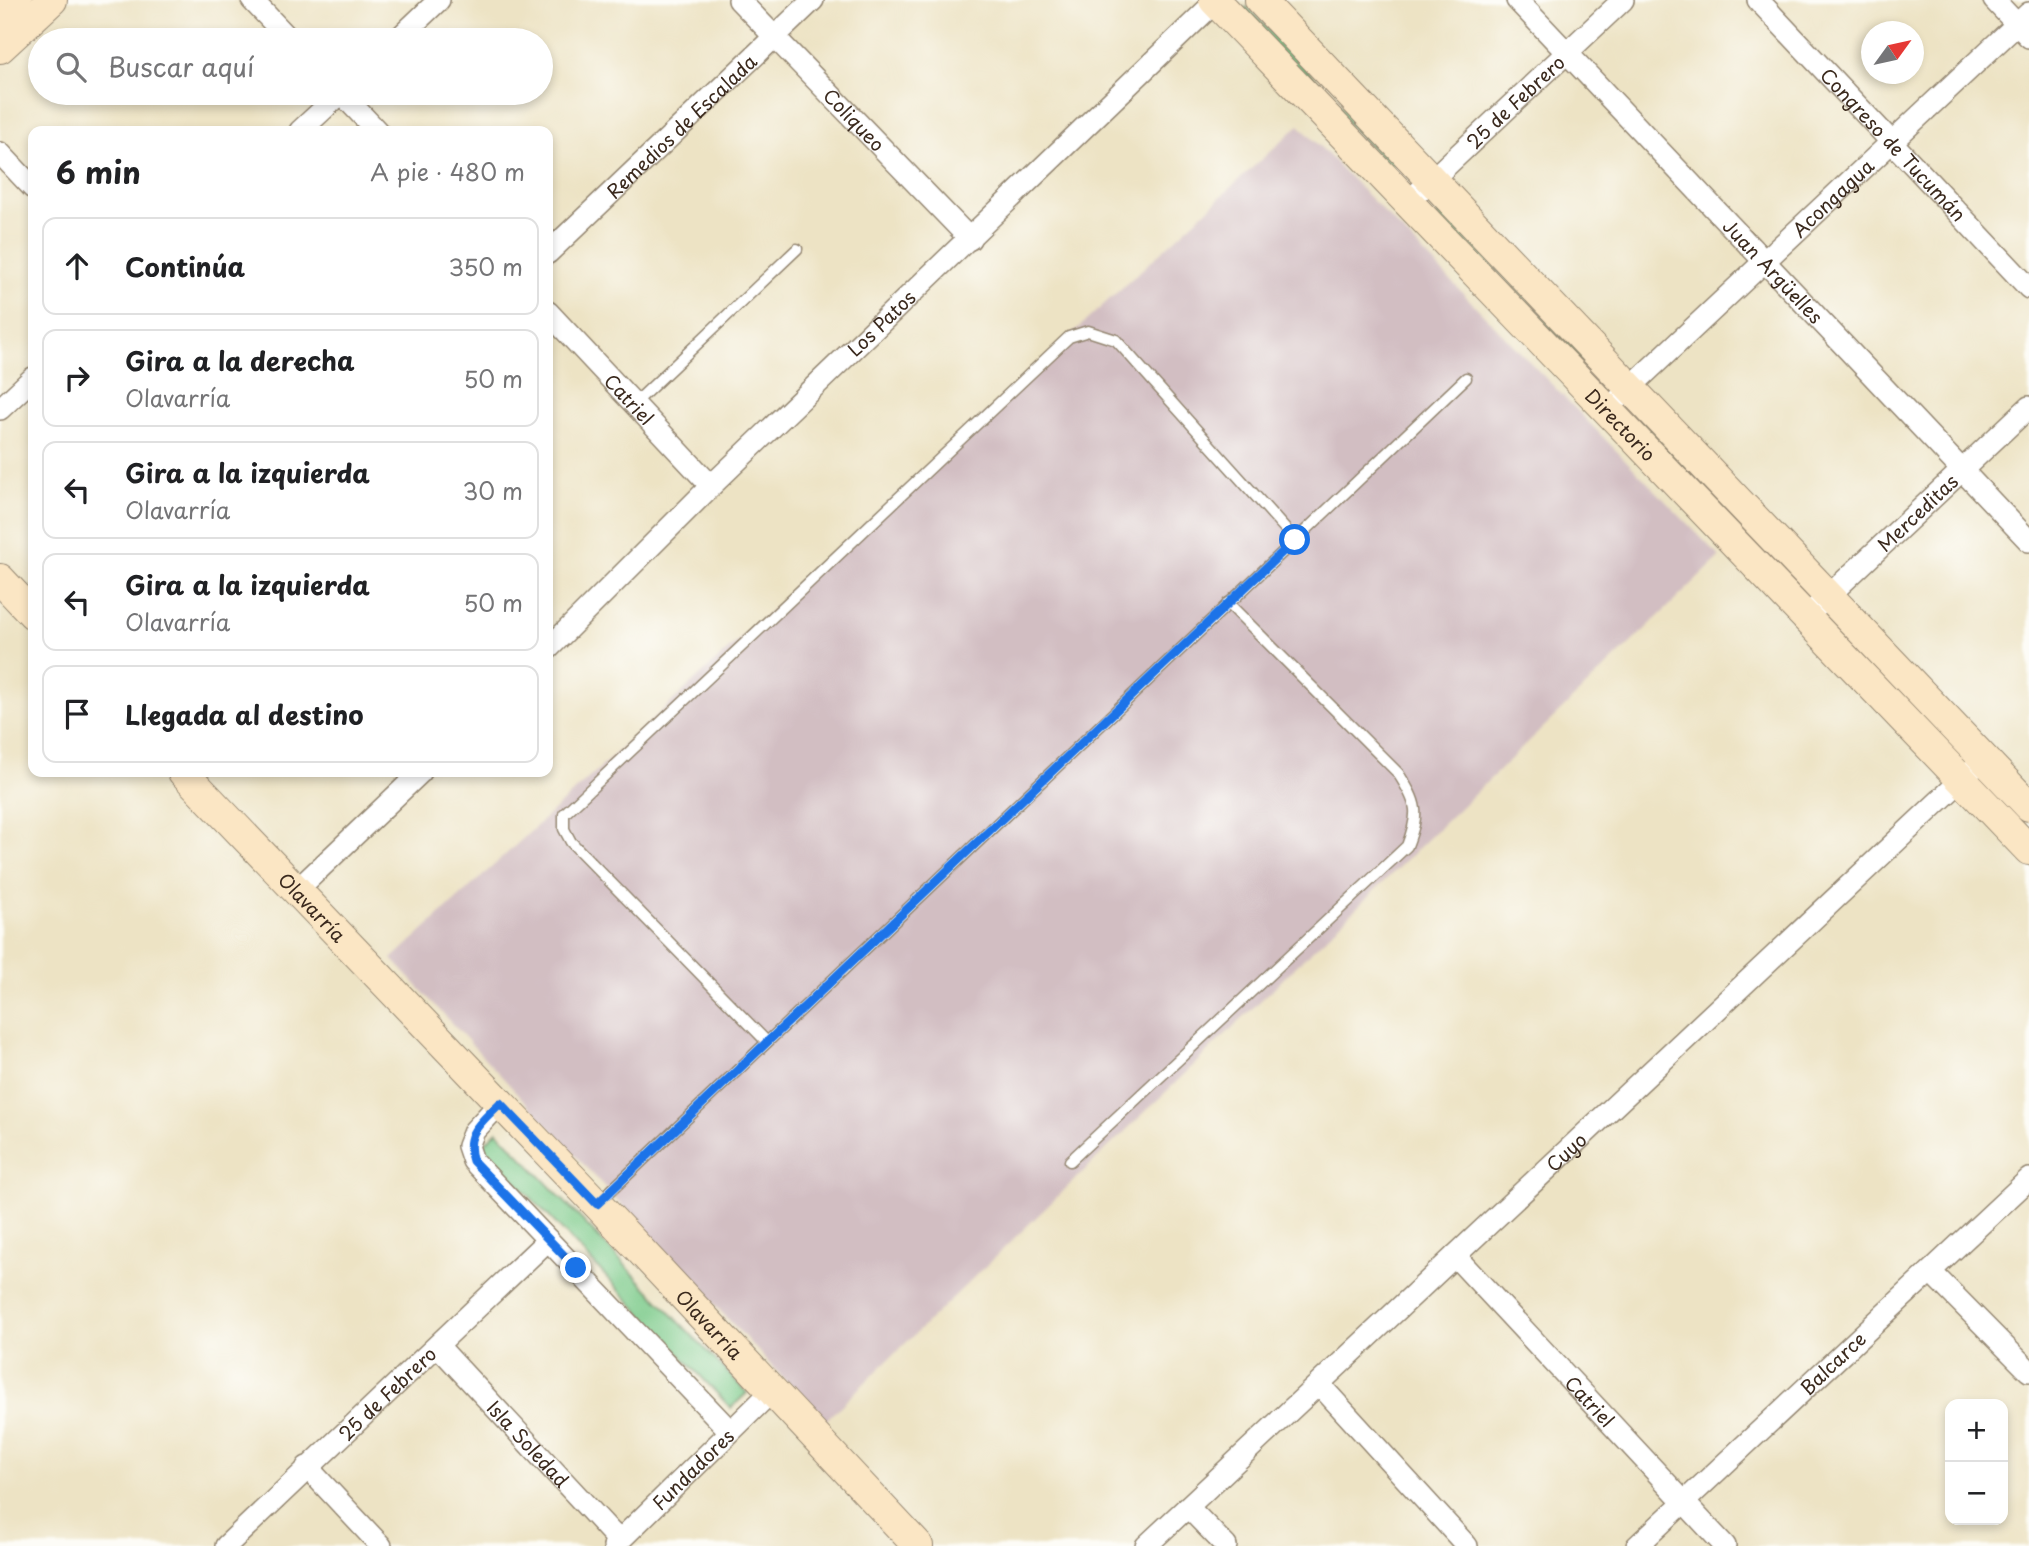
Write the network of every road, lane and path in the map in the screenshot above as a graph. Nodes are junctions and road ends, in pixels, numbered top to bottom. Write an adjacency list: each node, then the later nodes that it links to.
1 (17, 0): 13 (main road)
2 (52, 0): 18 (main road)
3 (252, 0): 15 (street)
4 (439, 0): 16 (street)
5 (738, 0): 17 (street, Coliqueo)
6 (813, 0): 17 (street, Remedios de Escalada)
7 (1260, 0): 26 (main road, Directorio)
8 (1517, 0): 19 (street, Juan Argüelles)
9 (1623, 0): 19 (street, 25 de Febrero)
10 (1758, 0): 24 (street, Congreso de Tucumán)
11 (1994, 0): 14 (street)
12 (1216, 1): 28 (main road, Directorio); 29 (street, Los Patos)
13 (0, 15)
14 (2025, 25): 24 (street, Acongagua)
15 (279, 28)
16 (410, 28)
17 (775, 36): 29 (street, Coliqueo); 30 (street, Remedios de Escalada)
18 (0, 48)
19 (1568, 52): 26 (street, 25 de Febrero); 32 (street, Juan Argüelles)
20 (328, 105): 22 (street)
21 (352, 105): 23 (street)
22 (305, 126)
23 (372, 126)
24 (1892, 142): 32 (street, Acongagua); 33 (street, Congreso de Tucumán)
25 (0, 153): 27 (street)
26 (1432, 180): 28 (street, 25 de Febrero); 37 (main road, Directorio)
27 (28, 183)
28 (1408, 202): 41 (main road, Directorio)
29 (970, 239): 43 (street, Los Patos)
30 (553, 248)
31 (797, 249): 38 (lane)
32 (1765, 261): 37 (street, Acongagua); 42 (street, Juan Argüelles)
33 (2029, 288)
34 (553, 317): 38 (street, Catriel)
35 (1466, 378): 44 (lane)
36 (28, 383): 40 (street)
37 (1630, 388): 41 (street, Acongagua); 47 (main road, Directorio)
38 (634, 404): 43 (street, Catriel)
39 (2029, 407): 42 (street, Merceditas)
40 (0, 409)
41 (1606, 410): 50 (main road, Directorio)
42 (1962, 470): 45 (street, Juan Argüelles); 47 (street, Merceditas)
43 (711, 486): 51 (street, Los Patos)
44 (1295, 540): 48 (lane); 60 (lane)
45 (2029, 541)
46 (0, 579): 49 (main road)
47 (1828, 595): 50 (street, Merceditas); 52 (main road, Directorio)
48 (1228, 603): 60 (lane); 62 (lane)
49 (28, 609)
50 (1805, 618): 55 (main road, Directorio)
51 (553, 644)
52 (1983, 758): 55 (street, Cuyo); 56 (main road, Directorio)
53 (188, 777): 59 (main road, Olavarría)
54 (416, 777): 59 (street)
55 (1961, 781): 57 (main road, Directorio); 66 (street, Cuyo)
56 (2026, 797): 57 (street)
57 (1998, 817): 58 (main road, Directorio)
58 (2029, 850)
59 (297, 890): 61 (main road, Olavarría)
60 (767, 1042): 64 (lane)
61 (500, 1103): 64 (main road, Olavarría); 65 (street)
62 (1070, 1161)
63 (2029, 1179): 67 (street, Balcarce)
64 (597, 1204): 71 (main road, Olavarría)
65 (548, 1240): 68 (street, 25 de Febrero); 72 (street)
66 (1455, 1256): 70 (street, Cuyo); 74 (street, Catriel)
67 (1931, 1272): 69 (street); 74 (street, Balcarce)
68 (438, 1346): 73 (street, 25 de Febrero); 76 (street, Isla Soledad)
69 (2029, 1371)
70 (1319, 1384): 75 (street, Cuyo); 82 (street)
71 (771, 1392): 72 (street, Fundadores); 79 (main road, Olavarría)
72 (730, 1431): 76 (street, Fundadores)
73 (307, 1467): 77 (street, 25 de Febrero); 78 (street)
74 (1685, 1502): 83 (street, Balcarce); 84 (street, Catriel)
75 (1188, 1507): 80 (street, Cuyo); 81 (street)
76 (616, 1543)
77 (226, 1546)
78 (381, 1546)
79 (918, 1546)
80 (1146, 1546)
81 (1226, 1546)
82 (1466, 1546)
83 (1637, 1546)
84 (1725, 1546)

